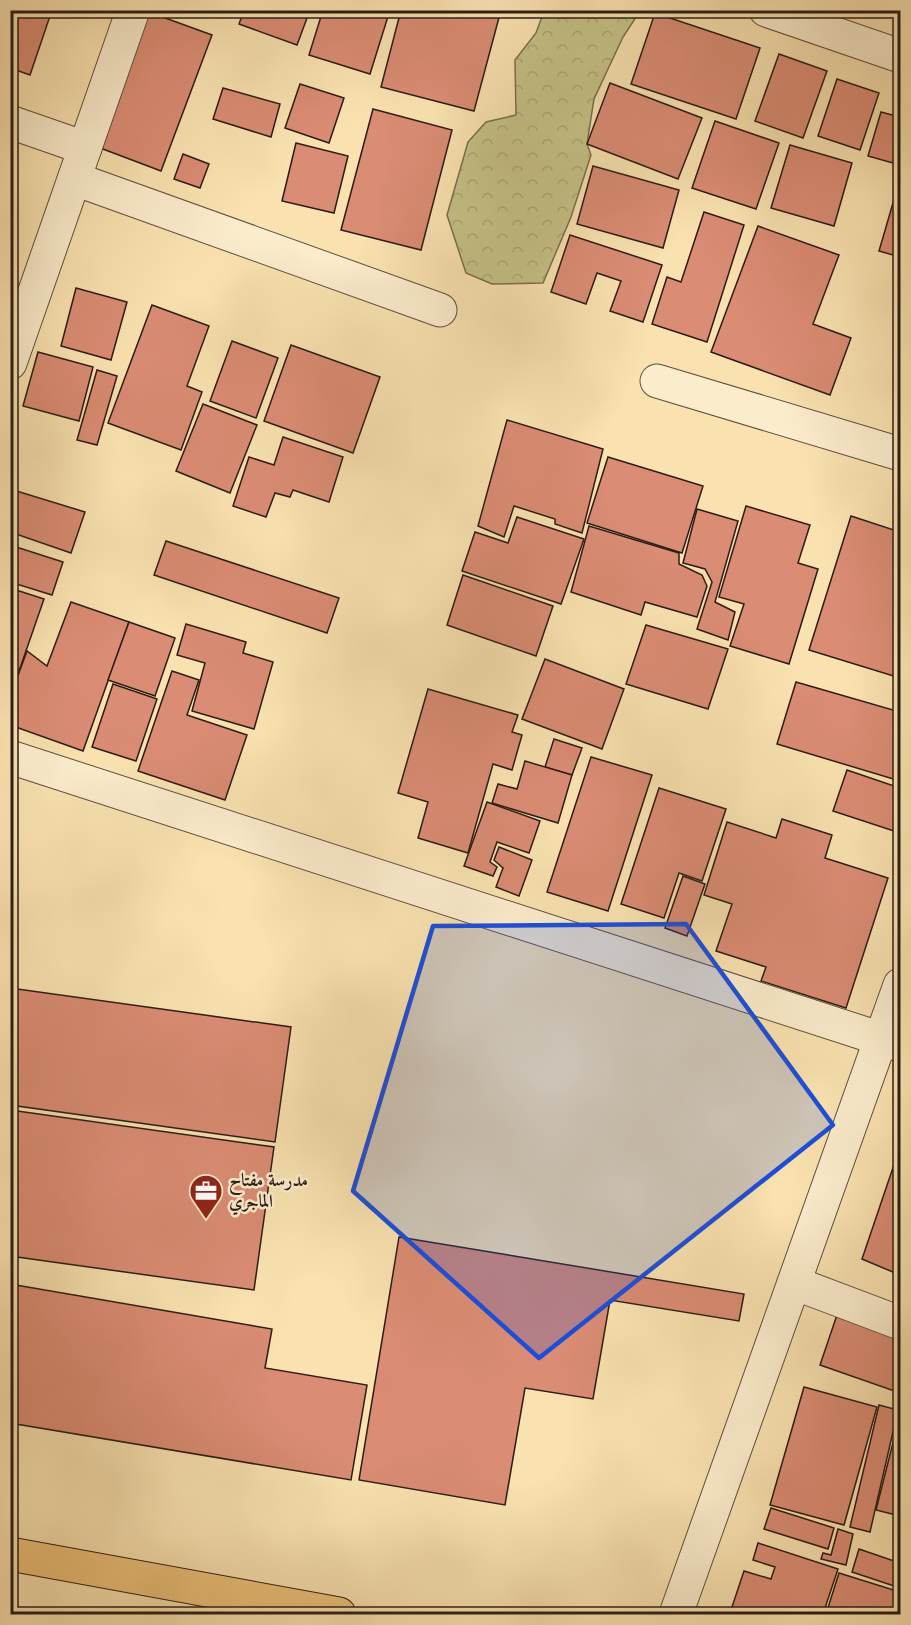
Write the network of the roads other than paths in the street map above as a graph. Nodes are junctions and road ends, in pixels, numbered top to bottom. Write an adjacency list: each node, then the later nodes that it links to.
1 (133, 10): 5 (street)
2 (766, 10): 3 (street)
3 (900, 56)
4 (10, 122): 5 (street)
5 (85, 148): 6 (street)
6 (75, 179): 7 (street); 8 (street)
7 (440, 310)
8 (10, 363)
9 (657, 381): 10 (street)
10 (900, 454)
11 (10, 757): 13 (street)
12 (900, 986): 13 (street)
13 (891, 1042): 14 (street)
14 (794, 1283): 15 (street); 18 (street)
15 (900, 1323)
16 (10, 1554): 17 (main road)
17 (339, 1614)
18 (676, 1614)

